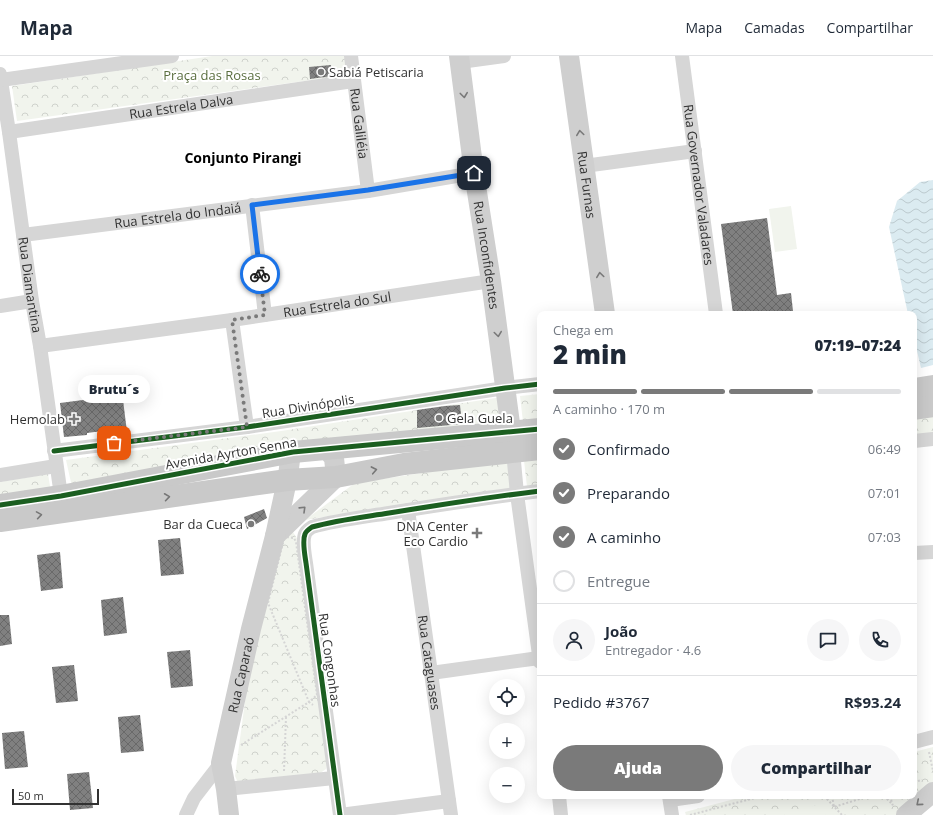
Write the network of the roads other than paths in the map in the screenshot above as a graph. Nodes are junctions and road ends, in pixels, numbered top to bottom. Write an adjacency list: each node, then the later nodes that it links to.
1 (172, 56): 7 (street)
2 (351, 56): 8 (street, Rua Galiléia)
3 (504, 56): 6 (street)
4 (569, 56): 11 (street, Rua Furnas, one-way to 4)
5 (682, 56): 10 (street, Rua Governador Valadares)
6 (460, 59): 12 (street, Rua Inconfidentes, one-way to 12)
7 (0, 77): 9 (street, Rua Diamantina)
8 (353, 81): 9 (street, Rua Estrela Dalva); 13 (street, Rua Galiléia)
9 (9, 132): 15 (street, Rua Diamantina)
10 (695, 151): 11 (street); 20 (street, Rua Governador Valadares)
11 (584, 166): 19 (street, Rua Furnas, one-way to 11)
12 (474, 173): 13 (street, Rua Estrela do Indaiá); 16 (street, Rua Inconfidentes)
13 (368, 190): 14 (street, Rua Estrela do Indaiá)
14 (252, 205): 15 (street, Rua Estrela do Indaiá); 21 (street)
15 (24, 235): 17 (street, Rua Diamantina)
16 (491, 280): 21 (street, Rua Estrela do Sul); 26 (street, Rua Inconfidentes, one-way to 26)
17 (32, 300): 18 (street); 23 (street, Rua Diamantina)
18 (0, 306)
19 (605, 311)
20 (716, 311)
21 (265, 315): 22 (street, Rua Estrela do Sul)
22 (232, 320): 23 (street, Rua Estrela do Sul); 30 (street)
23 (40, 346): 37 (street, Rua Diamantina)
24 (537, 384): 26 (street, Rua Divinópolis)
25 (933, 386): 27 (main road)
26 (505, 388): 30 (street, Rua Divinópolis); 33 (street, Rua Inconfidentes)
27 (917, 389)
28 (933, 406): 29 (main road)
29 (917, 408)
30 (247, 427): 37 (street, Rua Divinópolis)
31 (537, 430): 33 (main road, Avenida Ayrton Senna)
32 (933, 439): 34 (street)
33 (512, 441): 35 (main road, Avenida Ayrton Senna); 36 (main road, Avenida Ayrton Senna); 41 (main road, Avenida Ayrton Senna, one-way to 33); 44 (street)
34 (917, 441)
35 (537, 448)
36 (327, 449): 38 (main road, Avenida Ayrton Senna); 41 (street)
37 (54, 451): 39 (street, Rua Diamantina)
38 (292, 452): 42 (street, Rua Caparaó); 45 (main road, Avenida Ayrton Senna)
39 (56, 466): 40 (street); 45 (street, Rua Diamantina)
40 (0, 475)
41 (336, 477): 42 (main road, Avenida Ayrton Senna); 49 (street, one-way to 41)
42 (287, 480): 48 (main road, Avenida Ayrton Senna, one-way to 42); 49 (street, Rua Caparaó)
43 (537, 491): 44 (street)
44 (517, 494): 47 (street); 52 (street)
45 (61, 496): 46 (main road, Avenida Ayrton Senna)
46 (0, 505)
47 (408, 510): 55 (street, Rua Cataguases); 59 (street, Rua Congonhas)
48 (0, 521)
49 (275, 536): 58 (street, Rua Caparaó)
50 (933, 552): 51 (street)
51 (917, 553)
52 (536, 604): 53 (street)
53 (537, 618)
54 (537, 660): 55 (street)
55 (432, 673): 64 (street, Rua Cataguases)
56 (933, 737): 57 (street)
57 (917, 741)
58 (221, 763): 60 (street, Rua Caparaó); 66 (street)
59 (334, 778): 60 (street); 68 (street, Rua Congonhas)
60 (226, 790): 67 (street, Rua Caparaó)
61 (933, 792): 65 (street, one-way to 65)
62 (559, 799): 69 (street)
63 (670, 799): 70 (street)
64 (450, 808): 68 (street)
65 (899, 810)
66 (186, 815)
67 (229, 815)
68 (340, 815)
69 (561, 815)
70 (672, 815)

